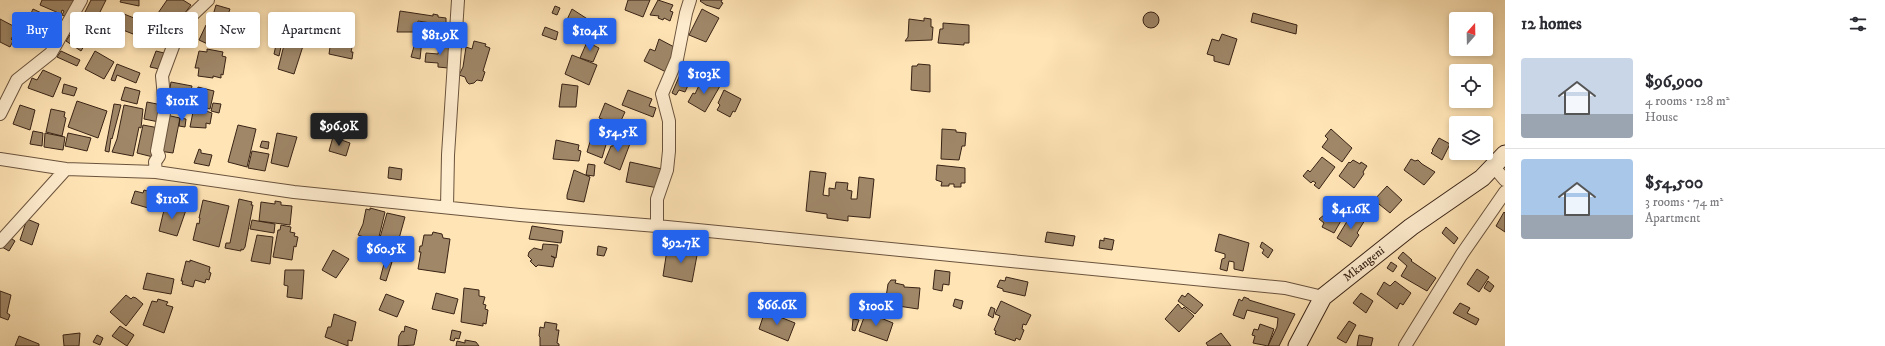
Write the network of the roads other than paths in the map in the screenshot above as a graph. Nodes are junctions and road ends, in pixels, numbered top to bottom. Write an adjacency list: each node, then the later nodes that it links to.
1 (81, 0): 5 (street)
2 (208, 0): 10 (street)
3 (458, 0): 13 (street)
4 (690, 0): 14 (street)
5 (0, 114)
6 (1505, 154): 8 (street, Mkangeni)
7 (0, 159): 9 (street)
8 (1494, 167): 11 (street); 16 (street, Mkangeni)
9 (66, 169): 10 (street); 15 (street)
10 (156, 172): 13 (street)
11 (1505, 180)
12 (1505, 192): 18 (street)
13 (447, 207): 14 (street)
14 (657, 226): 16 (street)
15 (0, 242)
16 (1322, 297): 17 (street, Mkangeni)
17 (1297, 346)
18 (1405, 346)

